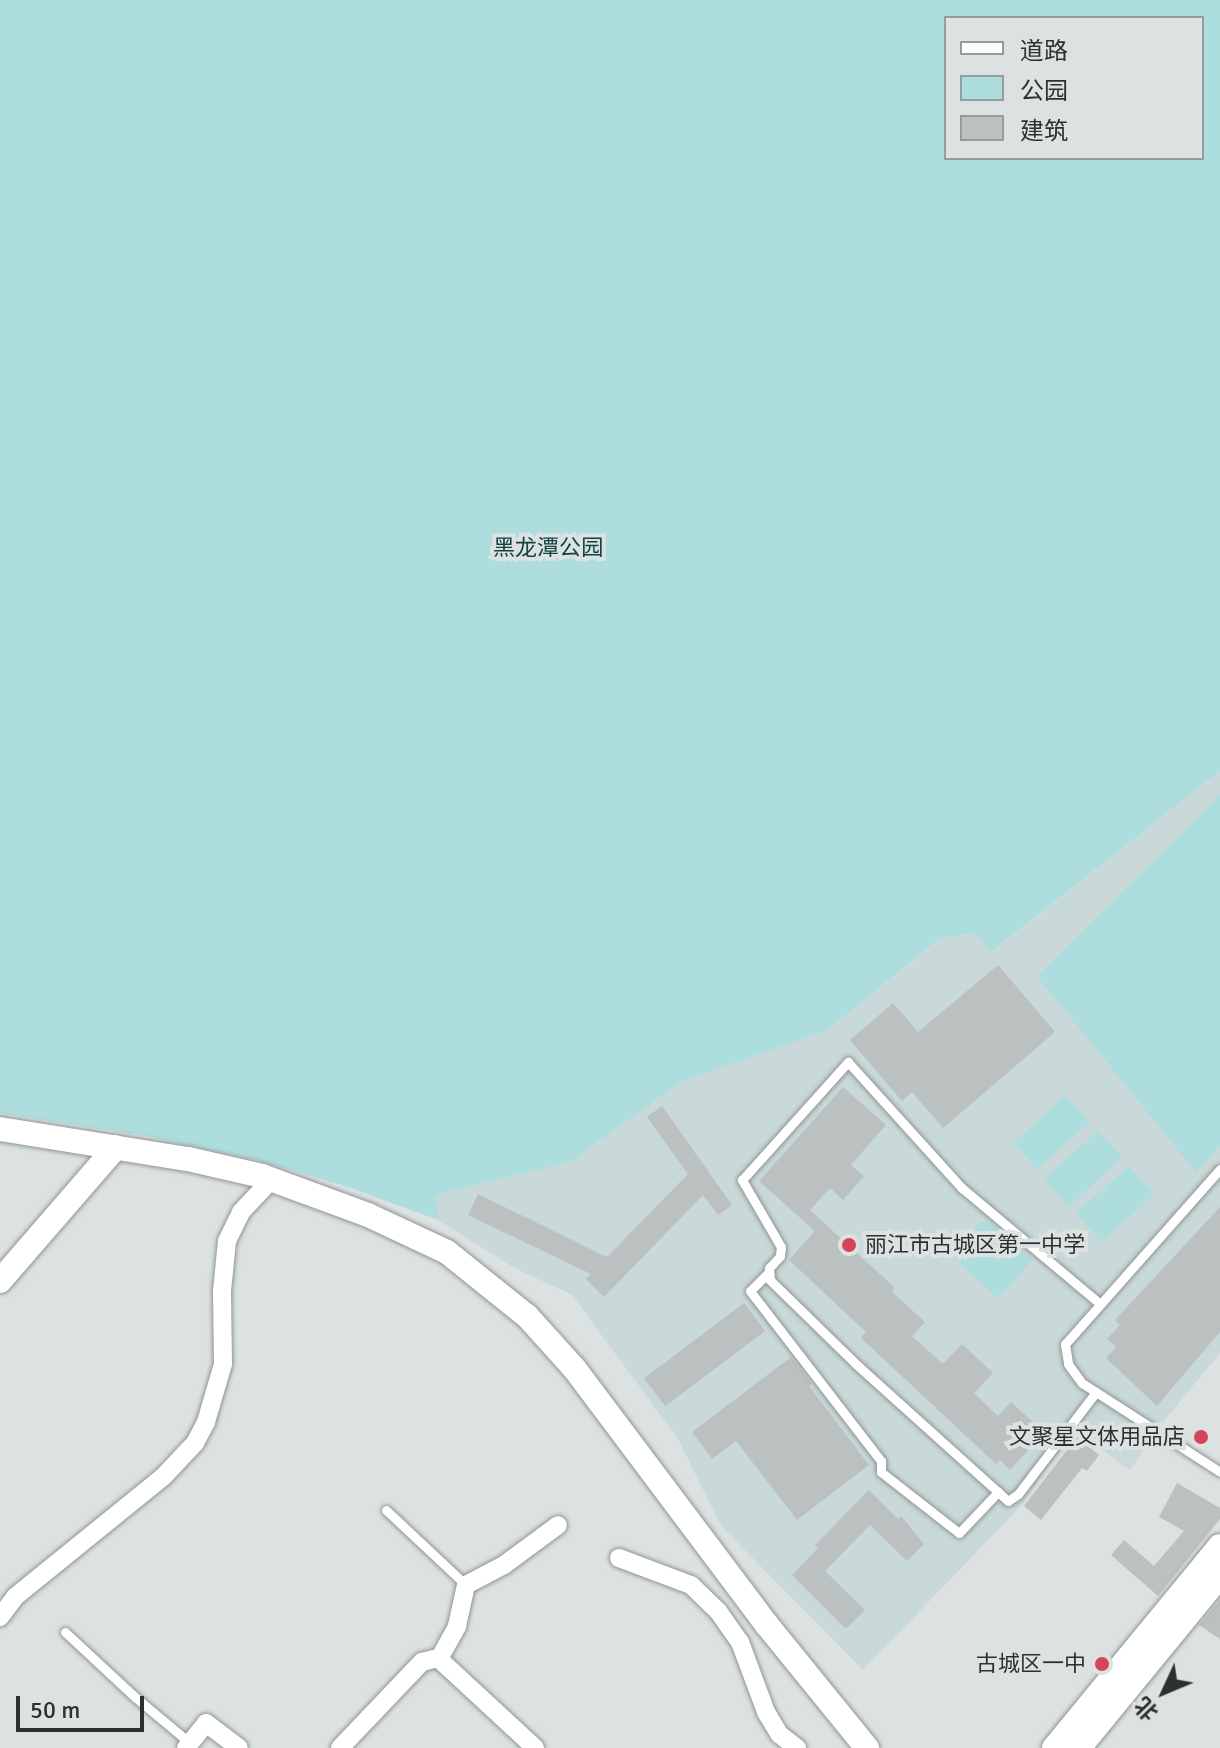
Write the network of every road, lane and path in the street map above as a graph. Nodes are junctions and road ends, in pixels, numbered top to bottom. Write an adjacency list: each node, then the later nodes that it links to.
1 (0, 1129): 2 (street)
2 (116, 1147): 4 (street); 6 (street)
3 (1220, 1169): 7 (lane)
4 (272, 1179): 17 (street); 18 (street)
5 (768, 1273): 7 (lane); 10 (lane); 10 (lane)
6 (0, 1281)
7 (1100, 1304): 8 (lane)
8 (1096, 1392): 9 (lane); 10 (lane)
9 (1220, 1472)
10 (998, 1492)
11 (386, 1510): 16 (lane)
12 (558, 1525): 16 (street)
13 (1220, 1546): 28 (street)
14 (619, 1558): 19 (street)
15 (1220, 1576): 29 (street)
16 (466, 1585): 21 (street)
17 (751, 1604): 19 (street); 27 (street)
18 (0, 1617)
19 (726, 1622): 26 (street)
20 (65, 1632): 22 (lane)
21 (439, 1659): 24 (street); 25 (street)
22 (188, 1745): 23 (street)
23 (239, 1748)
24 (340, 1748)
25 (535, 1748)
26 (797, 1748)
27 (867, 1748)
28 (1054, 1748)
29 (1079, 1748)

